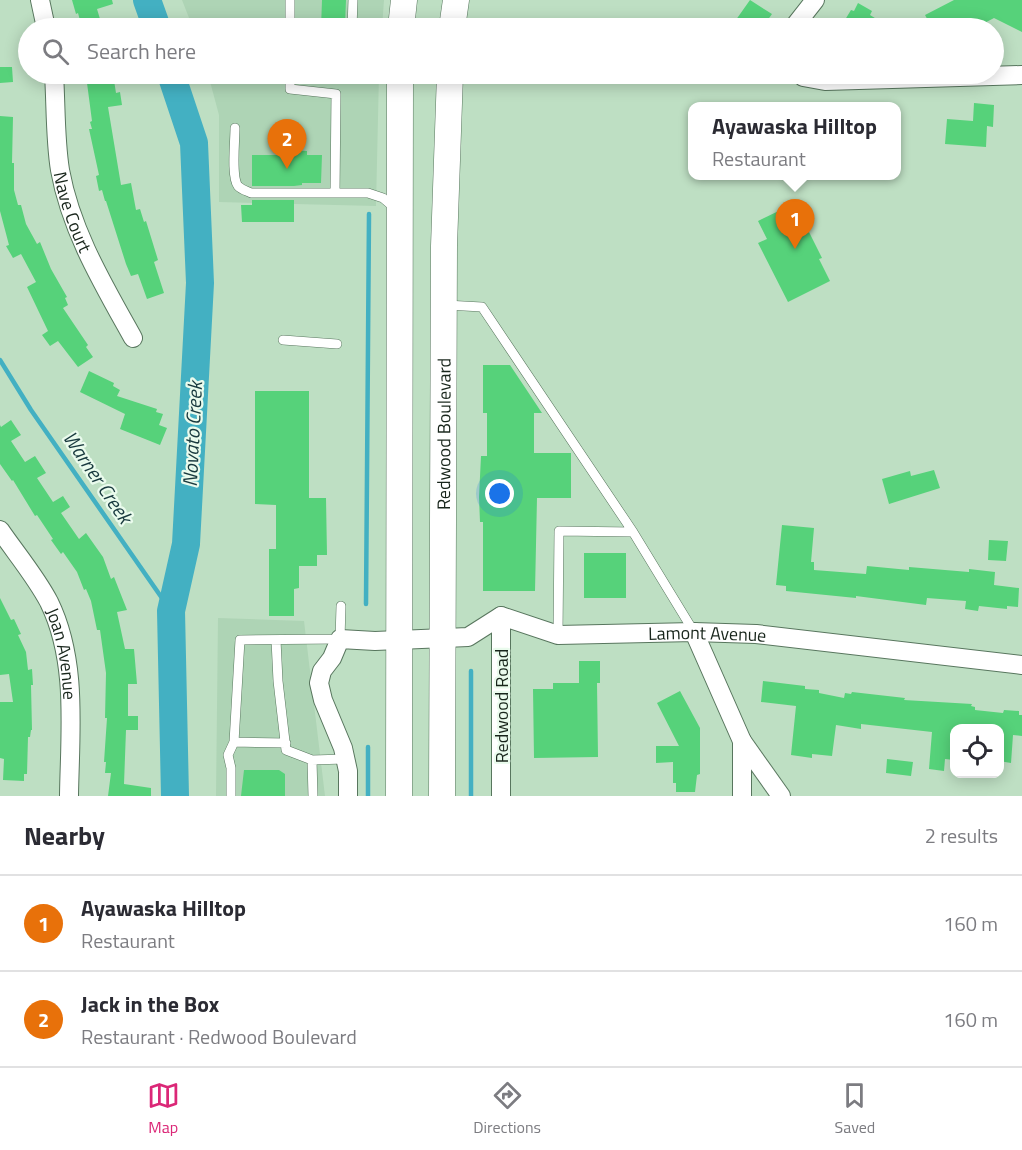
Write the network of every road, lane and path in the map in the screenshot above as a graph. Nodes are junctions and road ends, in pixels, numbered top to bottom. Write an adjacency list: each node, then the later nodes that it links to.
1 (40, 0): 7 (street)
2 (290, 0): 8 (lane)
3 (353, 0): 9 (lane)
4 (404, 0): 10 (main road)
5 (456, 0): 11 (main road)
6 (815, 0): 12 (street)
7 (44, 18)
8 (290, 18)
9 (352, 18)
10 (402, 18)
11 (453, 18)
12 (801, 18)
13 (1022, 75): 14 (street)
14 (1004, 76)
15 (55, 84): 23 (street, Nave Court)
16 (290, 84): 20 (lane)
17 (400, 84): 21 (main road)
18 (450, 84): 22 (main road, Redwood Boulevard)
19 (235, 128): 20 (lane)
20 (335, 193): 21 (lane)
21 (399, 213): 35 (main road)
22 (445, 305): 27 (lane); 32 (main road, Redwood Boulevard)
23 (133, 338)
24 (283, 340): 25 (lane)
25 (337, 344)
26 (0, 530): 42 (street, Joan Avenue)
27 (633, 532): 30 (lane); 31 (lane)
28 (341, 606): 33 (lane)
29 (501, 616): 31 (street, Lamont Avenue); 32 (street); 48 (street, Redwood Road)
30 (694, 632): 31 (street, Lamont Avenue); 36 (street, Lamont Avenue); 37 (street)
31 (558, 634)
32 (442, 638): 35 (street); 47 (main road, Redwood Boulevard)
33 (340, 639): 34 (lane); 35 (street); 40 (street)
34 (276, 640): 38 (lane); 39 (lane)
35 (399, 640): 46 (main road)
36 (1022, 665)
37 (742, 741): 49 (street); 50 (street)
38 (234, 742): 39 (lane); 43 (lane)
39 (286, 743): 41 (lane)
40 (345, 759): 41 (lane); 45 (street)
41 (312, 760): 44 (lane)
42 (69, 795)
43 (231, 796)
44 (313, 796)
45 (348, 796)
46 (399, 796)
47 (442, 796)
48 (501, 796)
49 (742, 796)
50 (781, 796)

